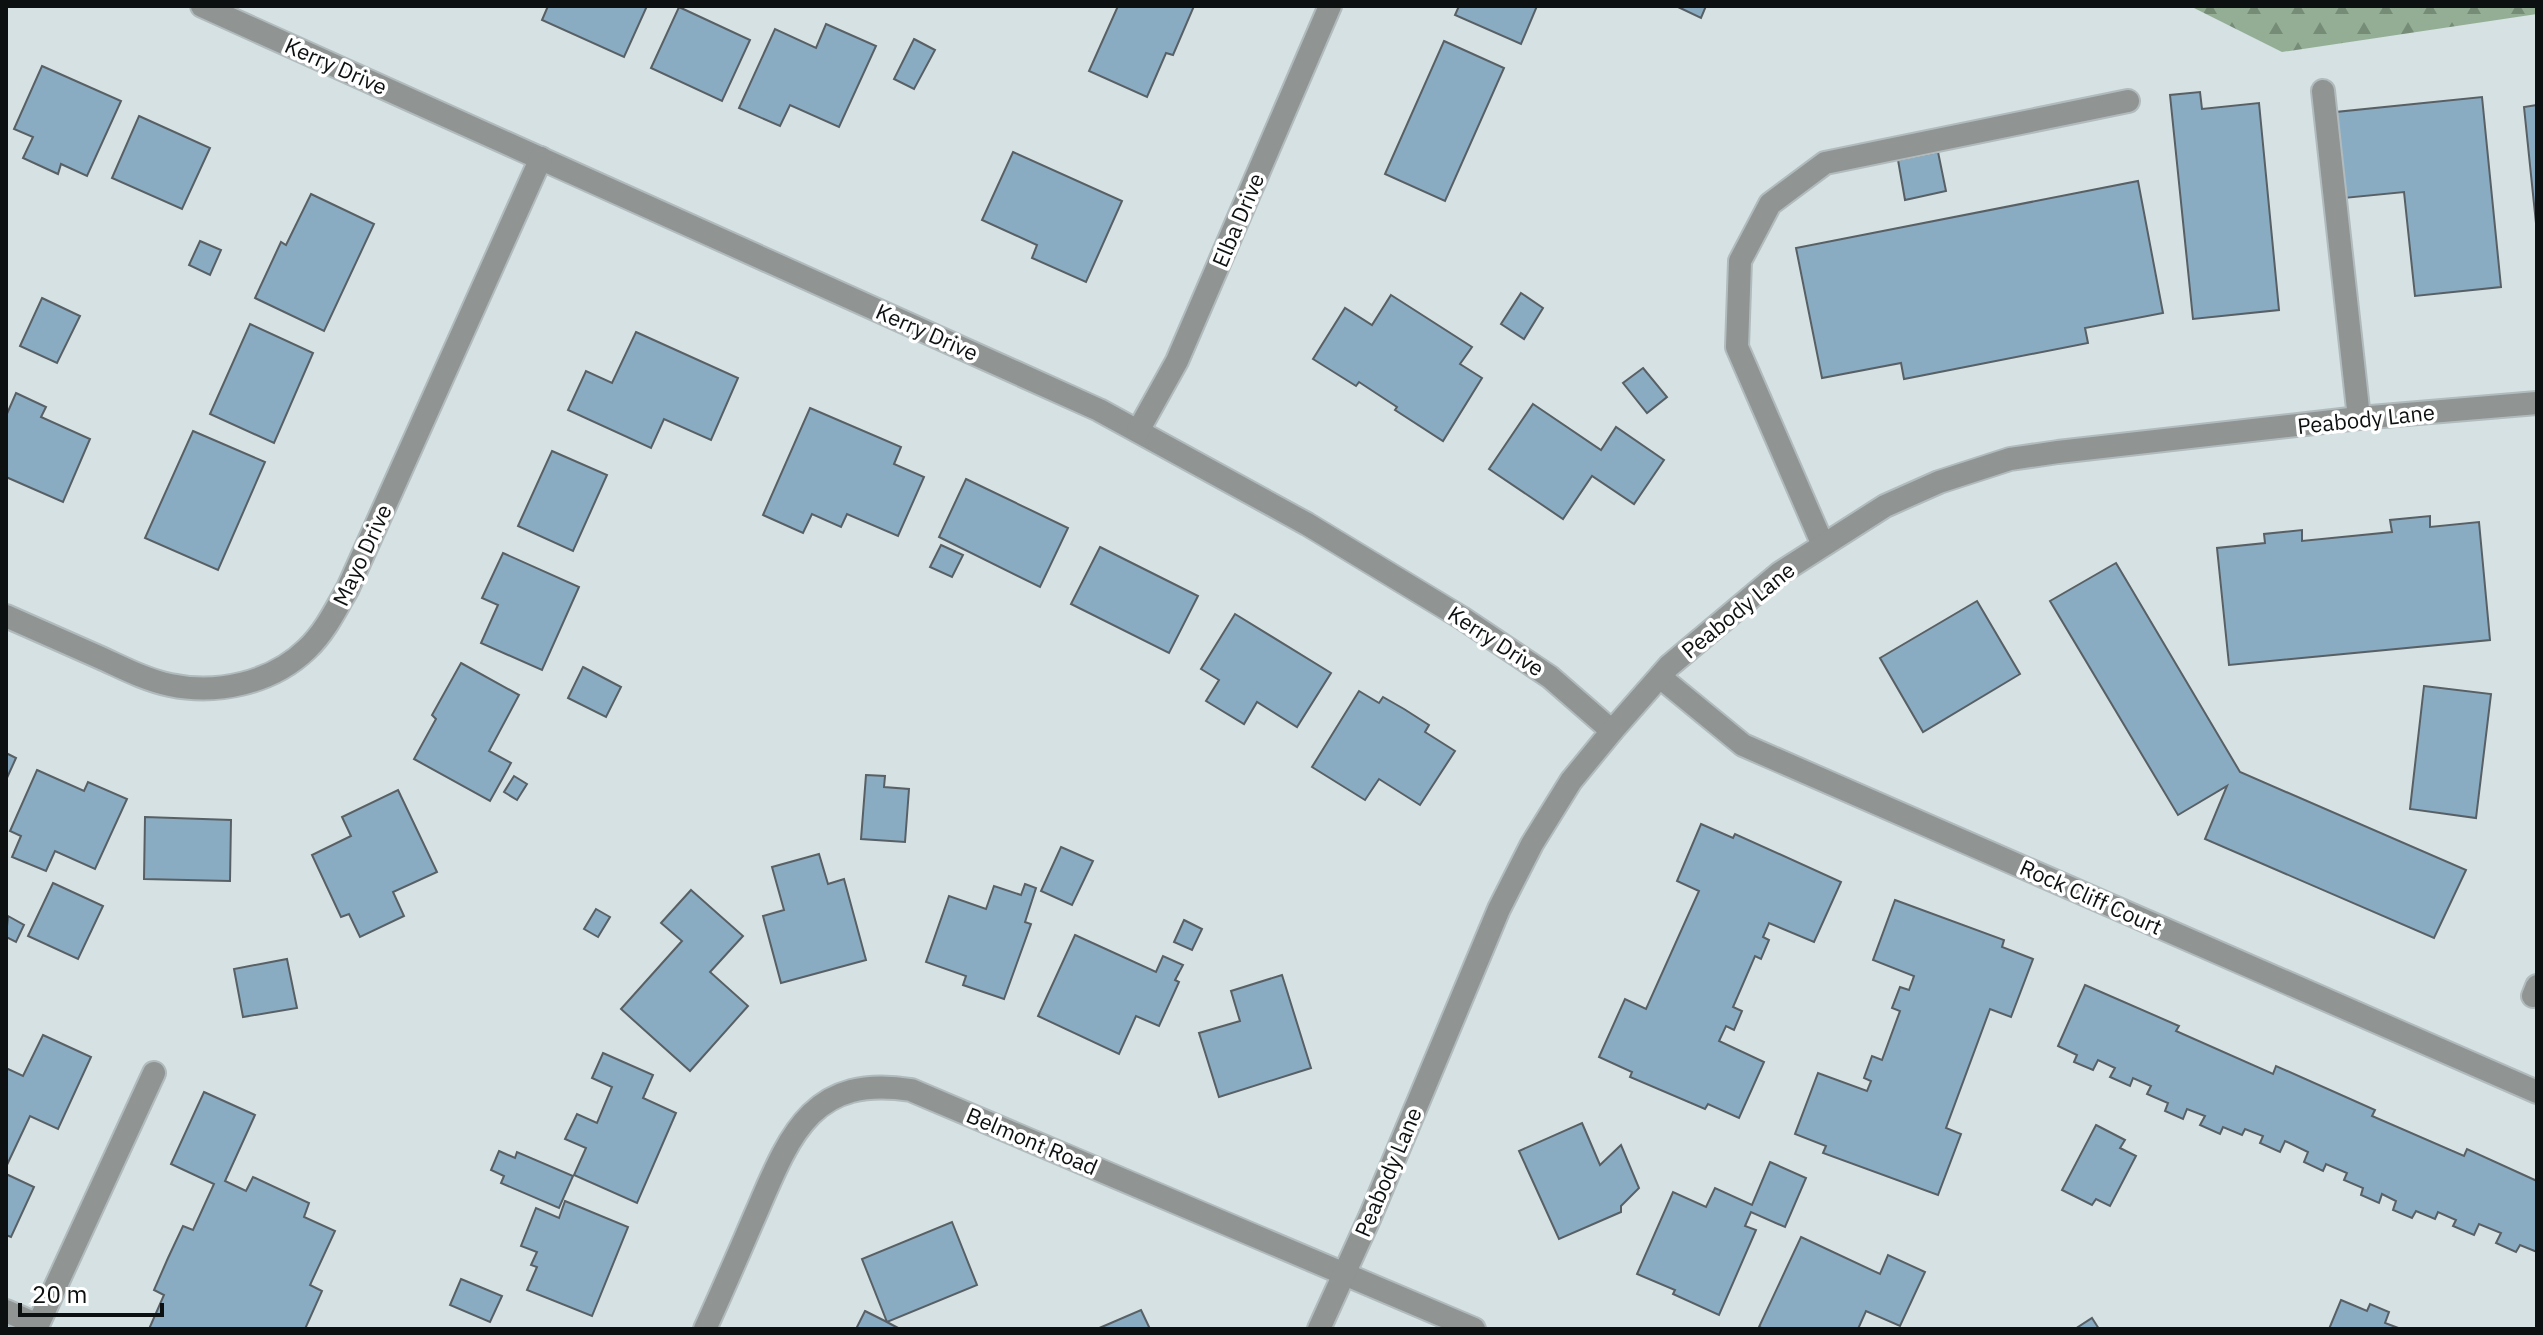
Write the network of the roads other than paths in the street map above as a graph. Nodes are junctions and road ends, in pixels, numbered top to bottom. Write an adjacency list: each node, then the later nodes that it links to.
1 (202, 6): 5 (street, Kerry Drive)
2 (1330, 6): 8 (street, Elba Drive)
3 (2323, 91): 7 (street)
4 (2128, 101): 9 (street)
5 (541, 158): 8 (street, Kerry Drive); 10 (street, Mayo Drive)
6 (2537, 403): 7 (street, Peabody Lane)
7 (2359, 418): 9 (street, Peabody Lane)
8 (1138, 431): 12 (street, Kerry Drive)
9 (1823, 545): 11 (street, Peabody Lane)
10 (6, 616)
11 (1660, 677): 12 (street, Peabody Lane); 14 (street, Rock Cliff Court)
12 (1612, 731): 15 (street, Peabody Lane)
13 (154, 1073): 17 (street)
14 (2537, 1092)
15 (1343, 1272): 18 (street, Belmont Road); 19 (street, Peabody Lane); 20 (street, Belmont Road)
16 (6, 1311): 17 (street)
17 (37, 1327)
18 (705, 1329)
19 (1319, 1329)
20 (1474, 1329)

